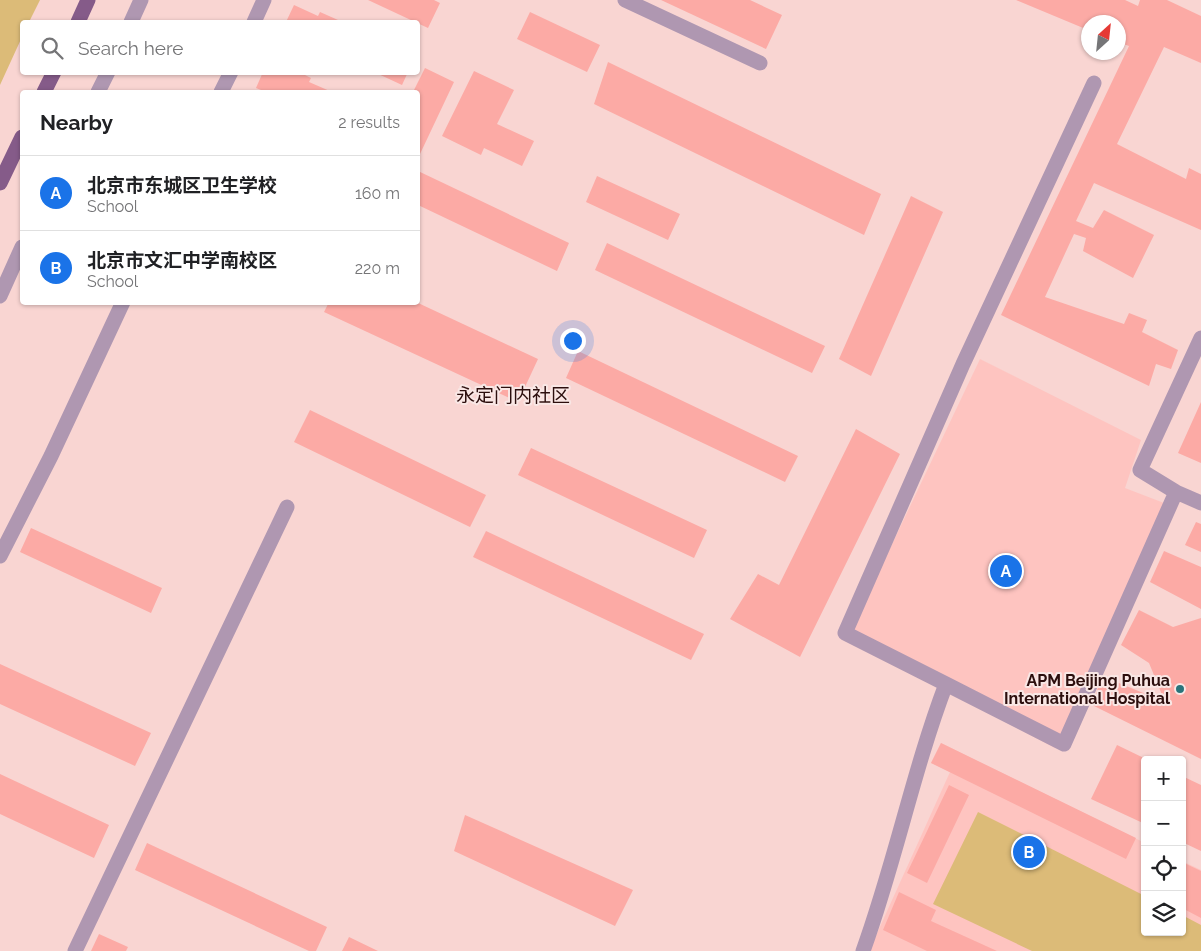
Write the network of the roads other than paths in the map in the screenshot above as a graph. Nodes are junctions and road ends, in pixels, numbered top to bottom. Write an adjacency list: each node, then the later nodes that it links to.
1 (88, 0): 5 (main road)
2 (141, 0): 6 (street)
3 (264, 0): 7 (street)
4 (625, 0): 8 (street)
5 (79, 20)
6 (132, 20)
7 (255, 20)
8 (760, 63)
9 (106, 75): 12 (street)
10 (229, 75): 13 (street)
11 (1094, 83): 26 (street)
12 (99, 90)
13 (222, 90)
14 (20, 141): 15 (main road)
15 (0, 183)
16 (20, 251): 18 (street)
17 (20, 251): 19 (street)
18 (0, 282)
19 (0, 296)
20 (122, 305): 25 (street)
21 (1201, 338): 22 (street)
22 (1176, 492): 23 (street); 26 (street)
23 (1201, 502)
24 (287, 508): 27 (street)
25 (0, 556)
26 (946, 684): 28 (street)
27 (75, 951)
28 (863, 951)

